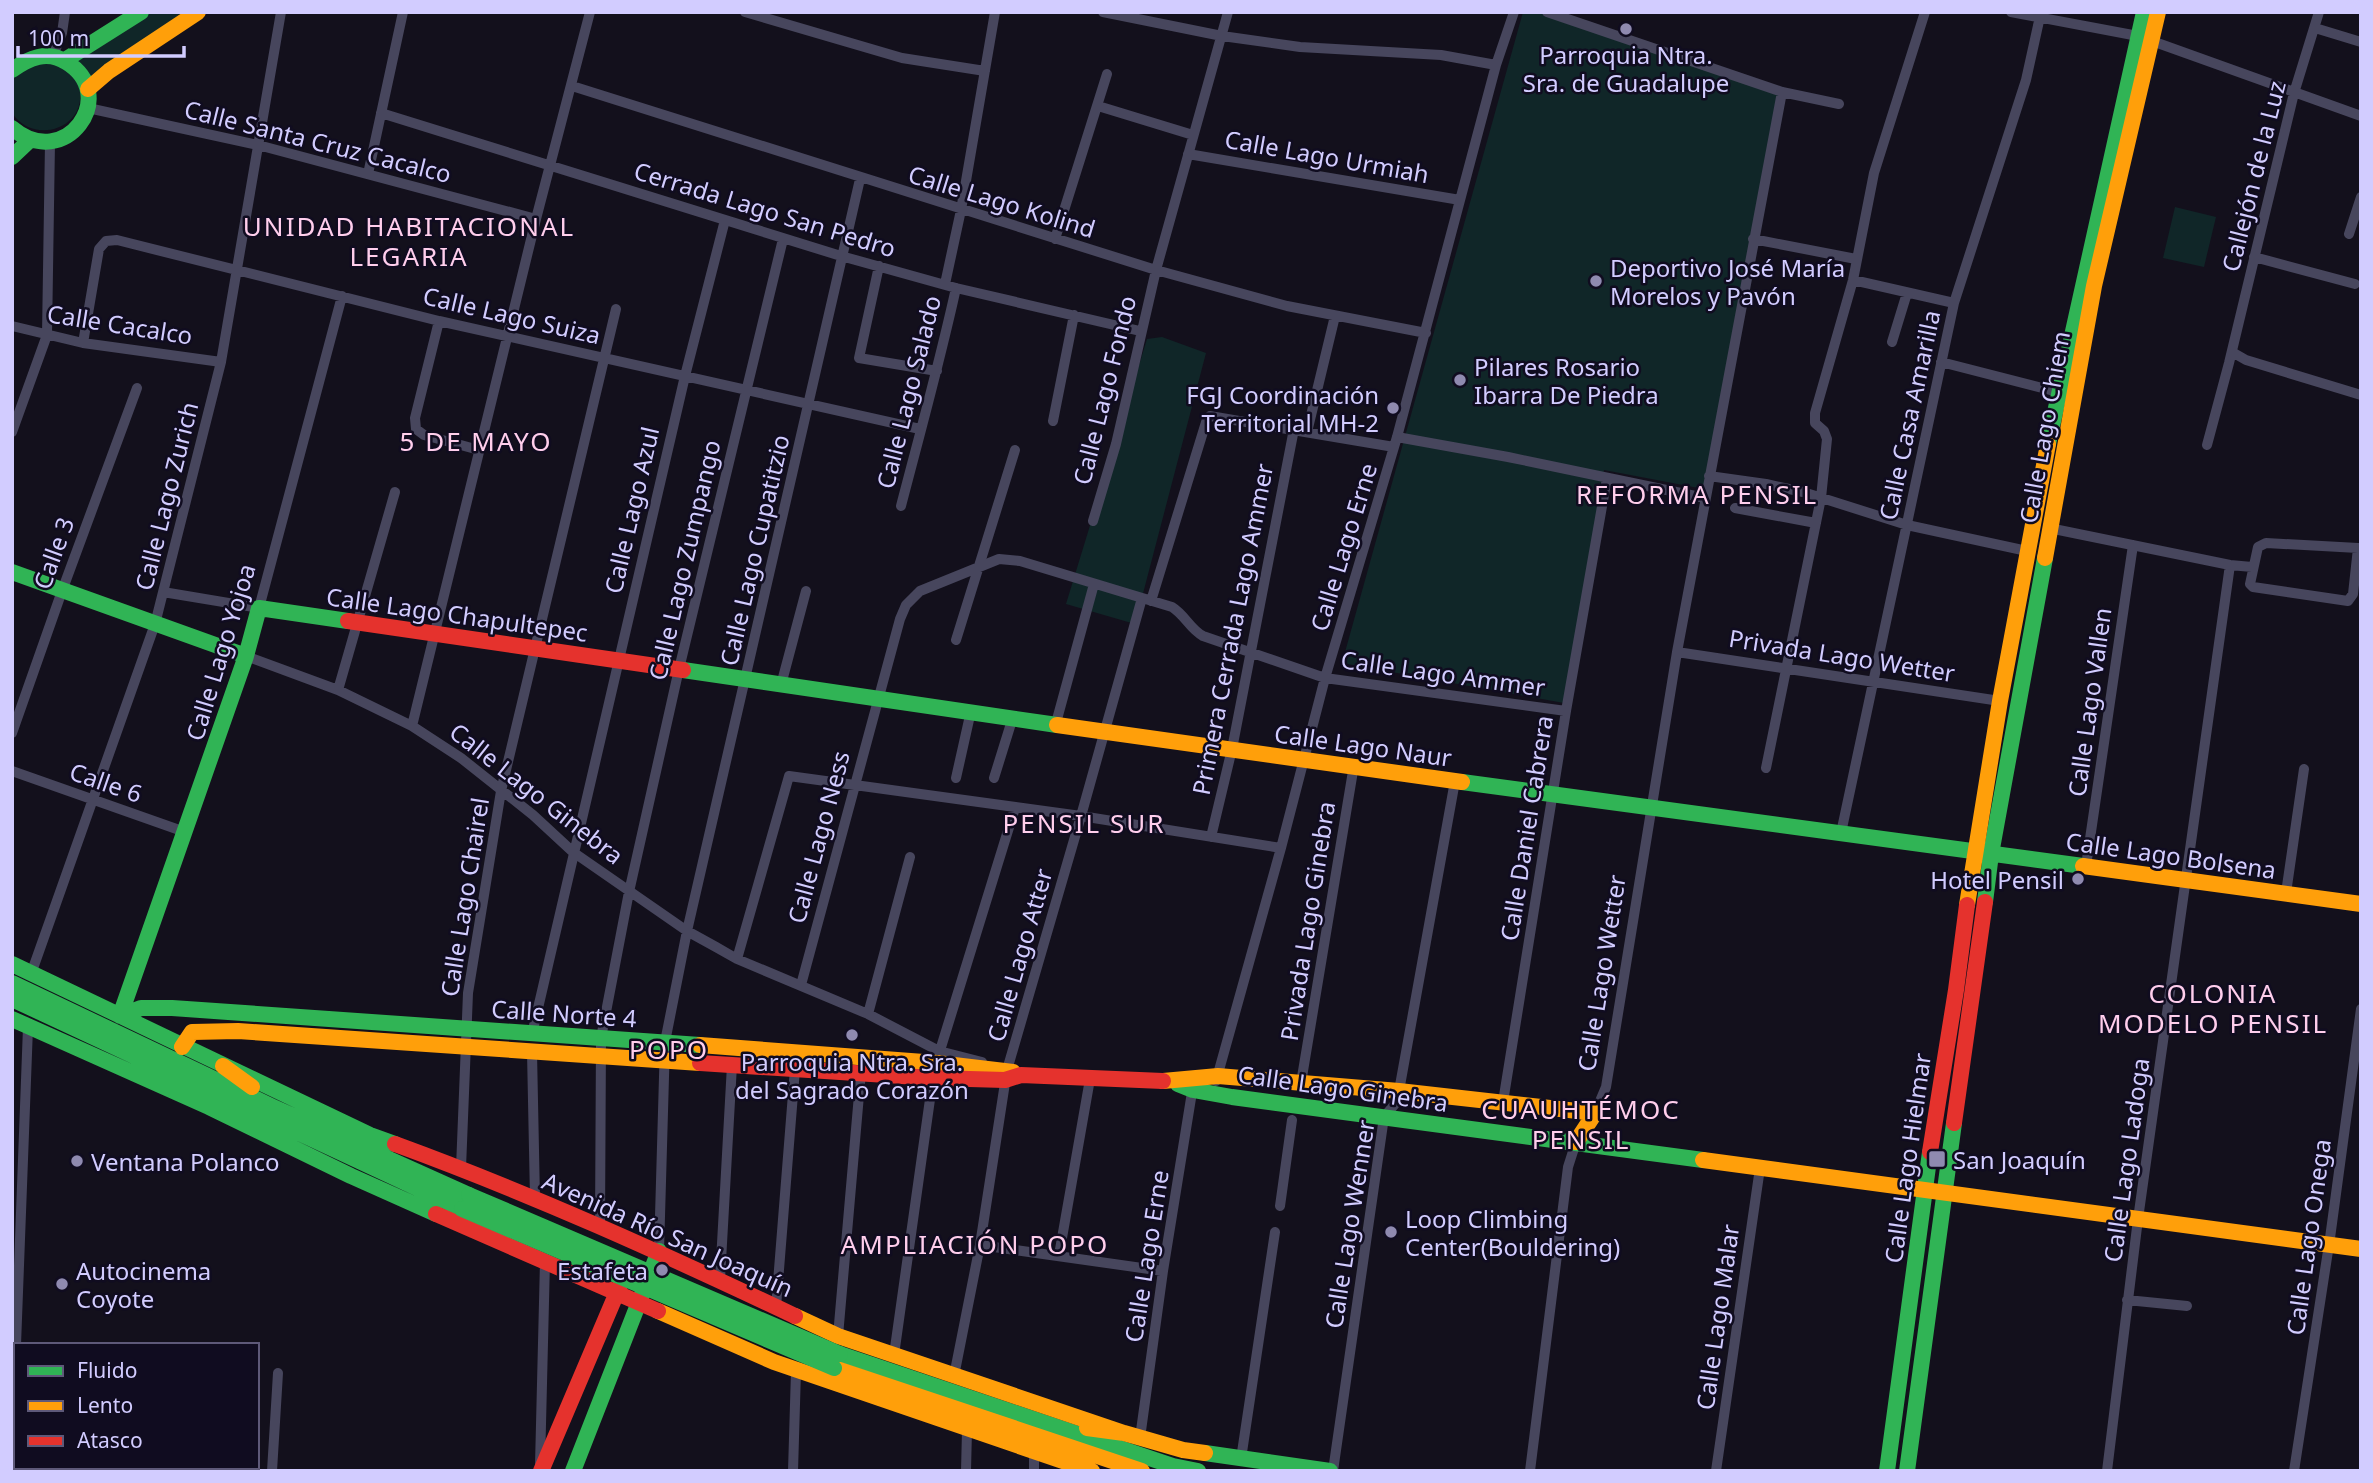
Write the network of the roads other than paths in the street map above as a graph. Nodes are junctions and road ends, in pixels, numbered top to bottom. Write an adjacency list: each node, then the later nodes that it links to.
1 (65, 12): 23 (street)
2 (141, 12): 23 (main road)
3 (198, 12): 29 (main road)
4 (281, 12): 41 (street, Calle Lago Zurich)
5 (403, 12): 35 (street)
6 (590, 12): 28 (street)
7 (745, 12): 26 (street)
8 (995, 12): 26 (street, Calle Lago Salado)
9 (1104, 12): 20 (street)
10 (1228, 12): 20 (street, Calle Lago Fondo)
11 (1514, 12): 24 (street, Calle Lago Erne)
12 (1547, 12): 30 (street)
13 (1925, 12): 58 (street)
14 (2011, 12): 18 (street)
15 (2144, 12): 21 (main road, Calle Lago Chiem)
16 (2158, 12): 21 (main road, Calle Lago Chiem)
17 (2319, 12): 19 (street, Callejón de la Luz)
18 (2040, 15): 21 (street); 67 (street, Calle Casa Amarilla)
19 (2315, 28): 22 (street); 31 (street, Callejón de la Luz)
20 (1222, 36): 24 (street); 38 (street, Calle Lago Fondo)
21 (2144, 39): 31 (street); 87 (main road, Calle Lago Chiem); 109 (main road, Calle Lago Chiem)
22 (2361, 42)
23 (59, 58): 25 (main road); 29 (main road)
24 (1496, 65): 48 (street, Calle Lago Erne)
25 (12, 70)
26 (985, 71): 49 (street, Calle Lago Salado)
27 (1107, 74): 33 (street)
28 (572, 86): 44 (street); 46 (street, Calle Lago Kolind)
29 (89, 89): 34 (main road)
30 (1783, 92): 32 (street); 55 (street, Calle Lago Wetter)
31 (2294, 93): 36 (street); 57 (street, Callejón de la Luz)
32 (1839, 104)
33 (1098, 106): 38 (street); 54 (street)
34 (89, 108): 40 (main road); 41 (street, Calle Santa Cruz Cacalco)
35 (381, 113): 44 (street, Cerrada Lago San Pedro); 45 (street)
36 (2361, 116)
37 (12, 128): 39 (main road)
38 (1194, 135): 42 (street, Calle Lago Fondo)
39 (30, 140): 40 (main road); 43 (main road)
40 (50, 142): 75 (street)
41 (258, 145): 45 (street, Calle Santa Cruz Cacalco); 60 (street, Calle Lago Zurich)
42 (1188, 154): 48 (street, Calle Lago Urmiah); 61 (street, Calle Lago Fondo)
43 (12, 158)
44 (551, 167): 50 (street); 51 (street, Cerrada Lago San Pedro)
45 (368, 174): 50 (street, Calle Santa Cruz Cacalco)
46 (860, 179): 49 (street, Calle Lago Kolind); 56 (street, Calle Lago Cupatitzio)
47 (2361, 197): 52 (street)
48 (1460, 200): 74 (street, Calle Lago Erne)
49 (961, 209): 54 (street, Calle Lago Kolind); 64 (street, Calle Lago Salado)
50 (536, 219): 76 (street)
51 (725, 220): 53 (street, Cerrada Lago San Pedro); 84 (street, Calle Lago Azul)
52 (2349, 234)
53 (783, 239): 56 (street, Cerrada Lago San Pedro); 86 (street, Calle Lago Zumpango)
54 (1055, 239): 61 (street, Calle Lago Kolind)
55 (1753, 239): 58 (street); 99 (street, Calle Lago Wetter)
56 (841, 256): 59 (street, Cerrada Lago San Pedro); 89 (street, Calle Lago Cupatitzio)
57 (2254, 257): 63 (street); 79 (street, Callejón de la Luz)
58 (1856, 259): 62 (street)
59 (879, 266): 64 (street, Cerrada Lago San Pedro); 83 (street)
60 (237, 270): 66 (street, Calle Lago Suiza); 78 (street, Calle Lago Suiza); 81 (street, Calle Lago Zurich)
61 (1156, 270): 70 (street, Calle Lago Kolind); 73 (street, Calle Lago Fondo)
62 (1853, 280): 65 (street); 103 (street)
63 (2355, 284)
64 (950, 286): 69 (street, Cerrada Lago San Pedro); 83 (street, Calle Lago Salado)
65 (1907, 293): 67 (street); 77 (street)
66 (342, 296): 71 (street, Calle Lago Suiza); 122 (street, Calle Lago Yojoa)
67 (1954, 303): 82 (street, Calle Casa Amarilla)
68 (617, 309): 80 (street, Calle Lago Chairel)
69 (1074, 315): 73 (street, Cerrada Lago San Pedro); 90 (street)
70 (1335, 316): 74 (street, Calle Lago Kolind); 94 (street)
71 (439, 321): 76 (street, Calle Lago Suiza); 97 (street)
72 (12, 326): 75 (street, Calle Cacalco)
73 (1140, 331): 106 (street, Calle Lago Fondo)
74 (1426, 332): 95 (street, Calle Lago Erne)
75 (47, 335): 78 (street, Calle Cacalco); 93 (street)
76 (510, 335): 80 (street, Calle Lago Suiza); 97 (street)
77 (1892, 342)
78 (83, 343): 81 (street, Calle Cacalco)
79 (2232, 352): 88 (street); 96 (street, Callejón de la Luz)
80 (605, 358): 84 (street, Calle Lago Suiza); 127 (street, Calle Lago Chairel)
81 (221, 362): 120 (street, Calle Lago Zurich)
82 (1941, 362): 87 (street); 108 (street, Calle Casa Amarilla)
83 (937, 371): 91 (street, Calle Lago Salado)
84 (685, 376): 86 (street, Calle Lago Suiza); 131 (street, Calle Lago Azul)
85 (137, 388): 118 (street, Calle 3)
86 (747, 390): 89 (street, Calle Lago Suiza); 133 (street, Calle Lago Zumpango)
87 (2058, 392): 112 (main road, Calle Lago Chiem)
88 (2361, 395)
89 (809, 405): 91 (street, Calle Lago Suiza); 135 (street, Calle Lago Cupatitzio)
90 (1052, 421)
91 (920, 429): 104 (street, Calle Lago Salado)
92 (1294, 429): 94 (street); 121 (street, Calle Lago Atter); 129 (street, Primera Cerrada Lago Ammer)
93 (12, 432)
94 (1307, 432): 95 (street)
95 (1396, 442): 100 (street); 134 (street, Calle Lago Erne)
96 (2207, 445)
97 (479, 450): 125 (street)
98 (1015, 450): 114 (street)
99 (1709, 476): 102 (street, Calle Lago Wetter); 103 (street)
100 (1607, 478): 102 (street); 142 (street, Calle Daniel Cabrera)
101 (395, 492): 123 (street)
102 (1705, 498): 128 (street, Calle Lago Wetter)
103 (1821, 498): 107 (street); 108 (street)
104 (901, 506)
105 (1735, 509): 107 (street)
106 (1093, 521)
107 (1816, 523): 132 (street)
108 (1907, 525): 112 (street); 136 (street, Calle Casa Amarilla)
109 (2049, 528): 110 (street); 170 (main road, Calle Lago Chiem)
110 (2133, 545): 113 (street); 172 (street, Calle Lago Vallen)
111 (2360, 548): 115 (street); 115 (street)
112 (2027, 551): 140 (main road, Calle Lago Chiem)
113 (2230, 565): 115 (street); 173 (street, Calle Lago Ladoga)
114 (980, 566): 117 (street, Calle Lago Ammer); 126 (street); 139 (street, Calle Lago Ammer)
115 (2252, 567)
116 (12, 572): 118 (main road, Calle Lago Ginebra)
117 (1094, 584): 121 (street, Calle Lago Ammer); 144 (street)
118 (62, 590): 124 (main road, Calle Lago Ginebra); 147 (street, Calle 3)
119 (806, 591): 137 (street)
120 (163, 592): 122 (street, Calle Lago Chapultepec); 124 (street, Calle Lago Zurich)
121 (1146, 600): 129 (street, Calle Lago Ammer); 146 (street, Calle Lago Atter)
122 (259, 608): 123 (main road, Calle Lago Chapultepec); 130 (main road, Calle Lago Yojoa)
123 (359, 623): 125 (main road, Calle Lago Chapultepec); 138 (street)
124 (155, 624): 130 (main road, Calle Lago Ginebra); 160 (street, Calle Lago Zurich)
125 (434, 633): 127 (main road, Calle Lago Chapultepec); 145 (street)
126 (956, 640)
127 (536, 647): 131 (main road, Calle Lago Chapultepec); 158 (street, Calle Lago Chairel)
128 (1677, 652): 132 (street, Privada Lago Wetter); 161 (street, Calle Lago Wetter)
129 (1250, 654): 134 (street, Calle Lago Ammer); 148 (street, Primera Cerrada Lago Ammer)
130 (246, 656): 138 (street, Calle Lago Ginebra); 164 (main road, Calle Lago Yojoa)
131 (618, 659): 133 (main road, Calle Lago Chapultepec); 168 (street, Calle Lago Azul)
132 (1787, 668): 136 (street, Privada Lago Wetter); 151 (street)
133 (679, 669): 135 (main road, Calle Lago Chapultepec); 174 (street, Calle Lago Zumpango)
134 (1325, 678): 142 (street, Calle Lago Ammer); 149 (street, Calle Lago Erne)
135 (746, 680): 137 (main road, Calle Lago Naur); 177 (street, Calle Lago Cupatitzio)
136 (1874, 680): 140 (street, Privada Lago Wetter); 165 (street, Calle Casa Amarilla)
137 (781, 685): 139 (main road, Calle Lago Naur)
138 (338, 690): 145 (street, Calle Lago Ginebra)
139 (876, 699): 141 (main road, Calle Lago Naur); 157 (street, Calle Lago Ness)
140 (2000, 701): 169 (main road, Calle Lago Chiem)
141 (971, 711): 143 (main road, Calle Lago Naur); 154 (street)
142 (1566, 711): 159 (street, Calle Daniel Cabrera)
143 (1013, 717): 144 (main road, Calle Lago Naur); 155 (street)
144 (1056, 723): 146 (main road, Calle Lago Naur)
145 (412, 726): 158 (street, Calle Lago Ginebra)
146 (1104, 731): 148 (main road, Calle Lago Naur); 163 (street, Calle Lago Atter)
147 (12, 733)
148 (1232, 749): 149 (main road, Calle Lago Naur); 166 (street, Primera Cerrada Lago Ammer)
149 (1305, 758): 150 (main road, Calle Lago Naur); 167 (street, Calle Lago Erne)
150 (1354, 765): 156 (main road, Calle Lago Naur); 206 (street, Privada Lago Ginebra)
151 (1766, 768)
152 (2304, 769): 175 (street)
153 (12, 771): 160 (street, Calle 6)
154 (956, 778)
155 (994, 778)
156 (1455, 781): 159 (main road, Calle Lago Naur); 208 (street, Calle Lago Wenner)
157 (853, 786): 162 (street); 178 (street); 182 (street, Calle Lago Ness)
158 (501, 791): 168 (street, Calle Lago Ginebra); 189 (street, Calle Lago Chairel)
159 (1553, 794): 161 (main road, Calle Lago Naur); 210 (street, Calle Daniel Cabrera)
160 (92, 800): 164 (street, Calle 6); 180 (street, Calle Lago Zurich)
161 (1651, 806): 165 (main road, Calle Lago Naur); 212 (street, Calle Lago Wetter)
162 (1015, 808): 163 (street); 198 (street)
163 (1082, 816): 166 (street); 203 (street, Calle Lago Atter)
164 (185, 832): 186 (main road, Calle Lago Yojoa)
165 (1840, 833): 169 (main road, Calle Lago Naur)
166 (1210, 837): 167 (street)
167 (1281, 848): 204 (street, Calle Lago Erne)
168 (573, 852): 174 (street, Calle Lago Ginebra); 190 (street, Calle Lago Azul)
169 (1974, 852): 170 (main road, Calle Lago Bolsena); 219 (main road, Calle Lago Hielmar)
170 (1992, 854): 172 (main road, Calle Lago Bolsena); 220 (main road, Calle Lago Hielmar)
171 (910, 858): 185 (street)
172 (2086, 866): 173 (main road, Calle Lago Bolsena)
173 (2186, 880): 175 (main road, Calle Lago Bolsena); 223 (street, Calle Lago Ladoga)
174 (629, 891): 177 (street, Calle Lago Ginebra); 191 (street, Calle Lago Zumpango)
175 (2286, 893): 176 (main road, Calle Lago Bolsena)
176 (2361, 904)
177 (687, 931): 178 (street, Calle Lago Ginebra); 192 (street, Calle Lago Cupatitzio)
178 (737, 959): 182 (street, Calle Lago Ginebra)
179 (12, 964): 180 (main road, Avenida Río San Joaquín)
180 (31, 974): 186 (main road, Avenida Río San Joaquín)
181 (12, 983): 213 (main road, Avenida Río San Joaquín)
182 (801, 985): 185 (street, Calle Lago Ginebra)
183 (12, 999): 213 (main road, Avenida Río San Joaquín)
184 (2361, 1009): 228 (street, Calle Lago Onega)
185 (868, 1014): 198 (street, Calle Lago Ginebra)
186 (120, 1016): 189 (main road, Calle Norte 4); 193 (main road, Avenida Río San Joaquín)
187 (12, 1019): 188 (main road)
188 (28, 1027): 211 (main road); 242 (street)
189 (465, 1029): 190 (main road, Calle Norte 4); 194 (street, Calle Lago Chairel)
190 (532, 1034): 191 (main road, Calle Norte 4)
191 (601, 1038): 192 (main road, Calle Norte 4); 196 (street, Calle Lago Zumpango)
192 (666, 1042): 197 (street, Calle Lago Cupatitzio); 198 (main road, Calle Norte 4)
193 (182, 1047): 194 (main road, Calle Norte 4); 200 (main road, Avenida Río San Joaquín)
194 (465, 1048): 195 (main road, Calle Norte 4); 217 (street, Calle Lago Chairel)
195 (532, 1052): 196 (main road, Calle Norte 4); 221 (street)
196 (599, 1056): 197 (main road, Calle Norte 4); 224 (street, Calle Lago Zumpango)
197 (664, 1060): 199 (main road, Calle Norte 4); 230 (street, Calle Lago Cupatitzio)
198 (937, 1064): 202 (main road, Calle Norte 4); 203 (main road, Calle Norte 4); 243 (street)
199 (732, 1065): 201 (main road, Calle Norte 4); 234 (street)
200 (223, 1066): 213 (main road); 217 (main road, Avenida Río San Joaquín)
201 (795, 1069): 202 (main road, Calle Norte 4); 239 (street)
202 (861, 1072): 241 (street)
203 (1011, 1075): 205 (main road, Calle Lago Ginebra); 227 (street, Calle Lago Atter)
204 (1217, 1076): 206 (main road, Calle Lago Ginebra); 207 (main road, Calle Lago Ginebra); 209 (street, Calle Lago Erne)
205 (1090, 1079): 207 (main road, Calle Lago Ginebra); 231 (street)
206 (1301, 1083): 208 (main road, Calle Lago Ginebra)
207 (1194, 1085): 209 (main road, Calle Lago Ginebra); 233 (street, Calle Lago Erne)
208 (1399, 1091): 210 (main road, Calle Lago Ginebra); 214 (street, Calle Lago Wenner)
209 (1213, 1094): 214 (main road, Calle Lago Ginebra)
210 (1503, 1102): 212 (main road, Calle Lago Ginebra)
211 (209, 1107): 213 (main road); 232 (main road)
212 (1595, 1112): 216 (main road, Calle Lago Wetter)
213 (271, 1113): 244 (main road, Avenida Río San Joaquín, bridge)
214 (1384, 1117): 216 (main road, Calle Lago Ginebra); 267 (street, Calle Lago Wenner)
215 (1292, 1120): 222 (street)
216 (1576, 1143): 218 (main road, Calle Lago Ginebra); 268 (street, Calle Lago Wetter)
217 (461, 1168): 221 (main road, Avenida Río San Joaquín)
218 (1760, 1168): 219 (main road, Calle Lago Ginebra); 269 (street, Calle Lago Malar)
219 (1923, 1192): 220 (main road, Calle Lago Ginebra); 270 (main road, Calle Lago Hielmar)
220 (1943, 1195): 223 (main road, Calle Lago Ginebra); 271 (main road, Calle Lago Hielmar)
221 (535, 1199): 224 (main road, Avenida Río San Joaquín)
222 (1280, 1206)
223 (2138, 1219): 228 (main road, Calle Lago Ginebra); 236 (street, Calle Lago Ladoga)
224 (600, 1225): 226 (main road, Avenida Río San Joaquín)
225 (1275, 1232): 257 (street)
226 (639, 1242): 230 (main road, Avenida Río San Joaquín); 235 (main road)
227 (980, 1245): 231 (street); 248 (street, Calle Lago Atter)
228 (2329, 1245): 229 (main road, Calle Lago Ginebra); 273 (street, Calle Lago Onega)
229 (2361, 1250)
230 (659, 1251): 234 (main road, Avenida Río San Joaquín); 237 (main road)
231 (1059, 1255): 233 (street)
232 (545, 1261): 235 (main road); 259 (street)
233 (1163, 1271): 253 (street, Calle Lago Erne)
234 (720, 1279): 239 (main road, Avenida Río San Joaquín)
235 (617, 1292): 237 (main road); 259 (main road)
236 (2127, 1300): 238 (street); 272 (street, Calle Lago Ladoga)
237 (638, 1302): 245 (main road); 260 (main road)
238 (2188, 1306)
239 (776, 1307): 240 (main road, Avenida Río San Joaquín)
240 (795, 1317): 241 (main road, Avenida Río San Joaquín); 245 (main road)
241 (838, 1336): 243 (main road, Avenida Río San Joaquín)
242 (16, 1343)
243 (894, 1355): 248 (main road, Avenida Río San Joaquín)
244 (837, 1361): 250 (main road, Avenida Río San Joaquín); 255 (main road, Avenida Río San Joaquín)
245 (774, 1362): 246 (main road)
246 (796, 1370): 251 (main road); 261 (street)
247 (278, 1373): 258 (street)
248 (954, 1376): 252 (main road, Avenida Río San Joaquín)
249 (14, 1393): 254 (street)
250 (1047, 1423): 252 (main road); 266 (main road, Avenida Río San Joaquín)
251 (967, 1430): 256 (main road); 262 (street)
252 (1124, 1433): 253 (main road, Avenida Río San Joaquín)
253 (1140, 1438): 257 (main road, Avenida Río San Joaquín)
254 (12, 1440)
255 (1062, 1444): 264 (main road); 265 (main road, Avenida Río San Joaquín)
256 (1034, 1453): 263 (street); 264 (main road)
257 (1241, 1459): 267 (main road, Avenida Río San Joaquín)
258 (272, 1471)
259 (541, 1471)
260 (573, 1471)
261 (793, 1471)
262 (966, 1471)
263 (1034, 1471)
264 (1094, 1471)
265 (1142, 1471)
266 (1198, 1471)
267 (1331, 1471)
268 (1530, 1471)
269 (1716, 1471)
270 (1887, 1471)
271 (1907, 1471)
272 (2107, 1471)
273 (2294, 1471)

